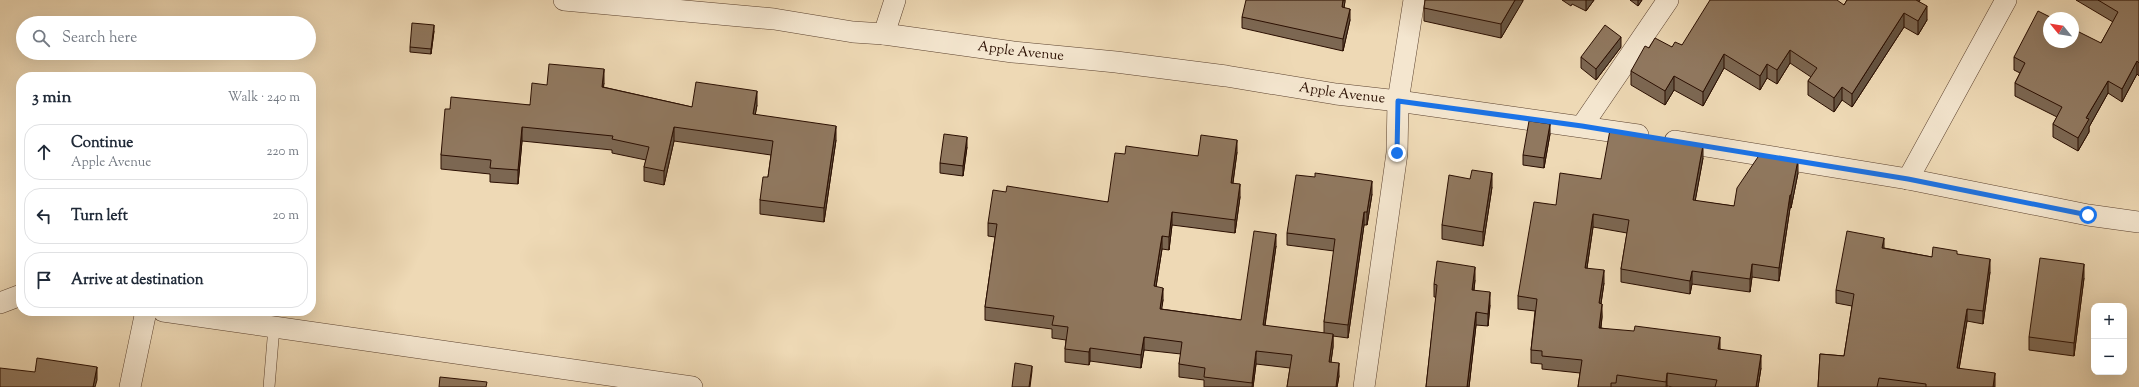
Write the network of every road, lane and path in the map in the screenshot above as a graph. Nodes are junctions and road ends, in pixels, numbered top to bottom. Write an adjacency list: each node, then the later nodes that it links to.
1 (564, 0): 6 (street, Apple Avenue)
2 (895, 0): 6 (street)
3 (1414, 0): 7 (street)
4 (1668, 0): 8 (street)
5 (2006, 0): 9 (street)
6 (884, 34): 7 (street, Apple Avenue)
7 (1398, 101): 8 (street, Apple Avenue); 19 (street)
8 (1582, 126): 9 (street, Apple Avenue)
9 (1908, 179): 10 (street, Apple Avenue)
10 (2139, 222)
11 (16, 297): 12 (street)
12 (0, 303)
13 (145, 316): 16 (street)
14 (198, 316): 15 (street)
15 (274, 327): 17 (lane); 18 (street)
16 (130, 387)
17 (269, 387)
18 (692, 387)
19 (1364, 387)

